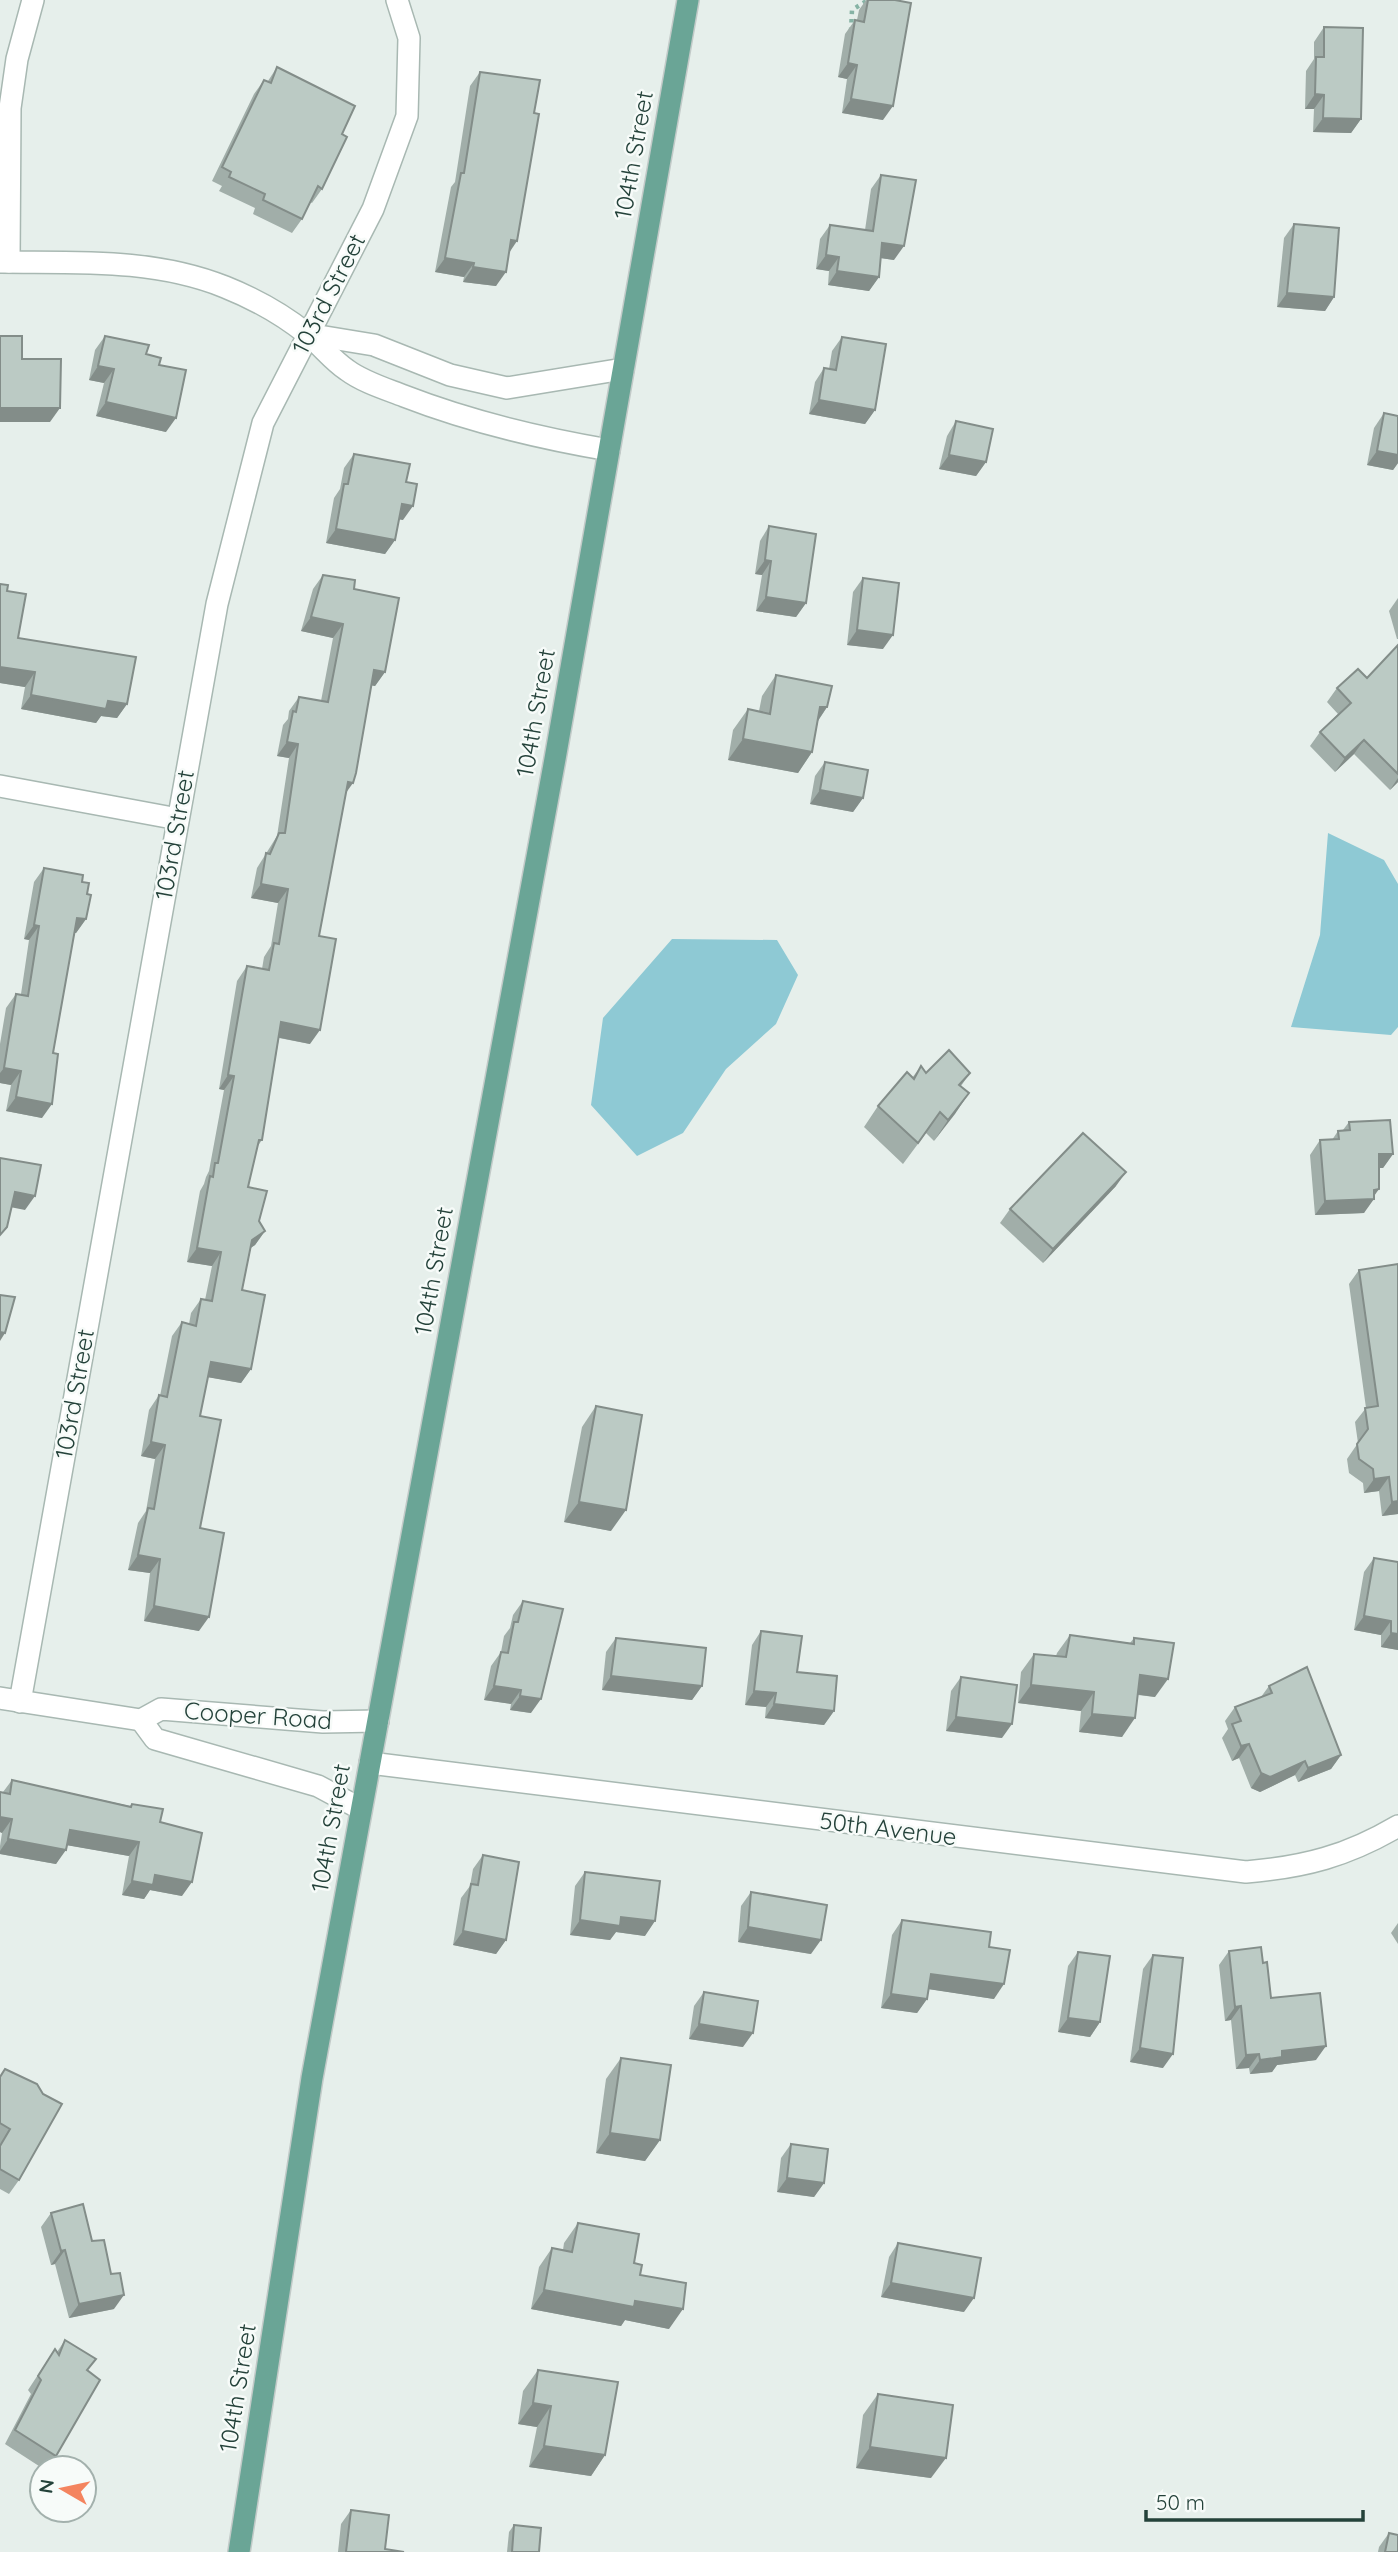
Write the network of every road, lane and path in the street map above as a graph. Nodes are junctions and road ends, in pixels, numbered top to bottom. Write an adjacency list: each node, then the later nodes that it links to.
1 (33, 0): 6 (street)
2 (397, 0): 7 (street, 103rd Street)
3 (688, 0): 8 (main road, 104th Street)
4 (868, 0): 5 (path)
5 (851, 35)
6 (5, 262): 7 (street)
7 (307, 334): 8 (street); 9 (street); 11 (street, 103rd Street)
8 (623, 369): 9 (main road, 104th Street)
9 (609, 450): 14 (main road, 104th Street)
10 (0, 786): 11 (street)
11 (178, 819): 12 (street, 103rd Street)
12 (10, 1700): 13 (street, Cooper Road)
13 (141, 1720): 14 (street, Cooper Road); 16 (street, Cooper Road)
14 (378, 1721): 15 (main road, 104th Street)
15 (370, 1763): 16 (main road, 104th Street); 17 (street, 50th Avenue)
16 (362, 1809): 18 (main road, 104th Street)
17 (1398, 1826)
18 (239, 2552)

